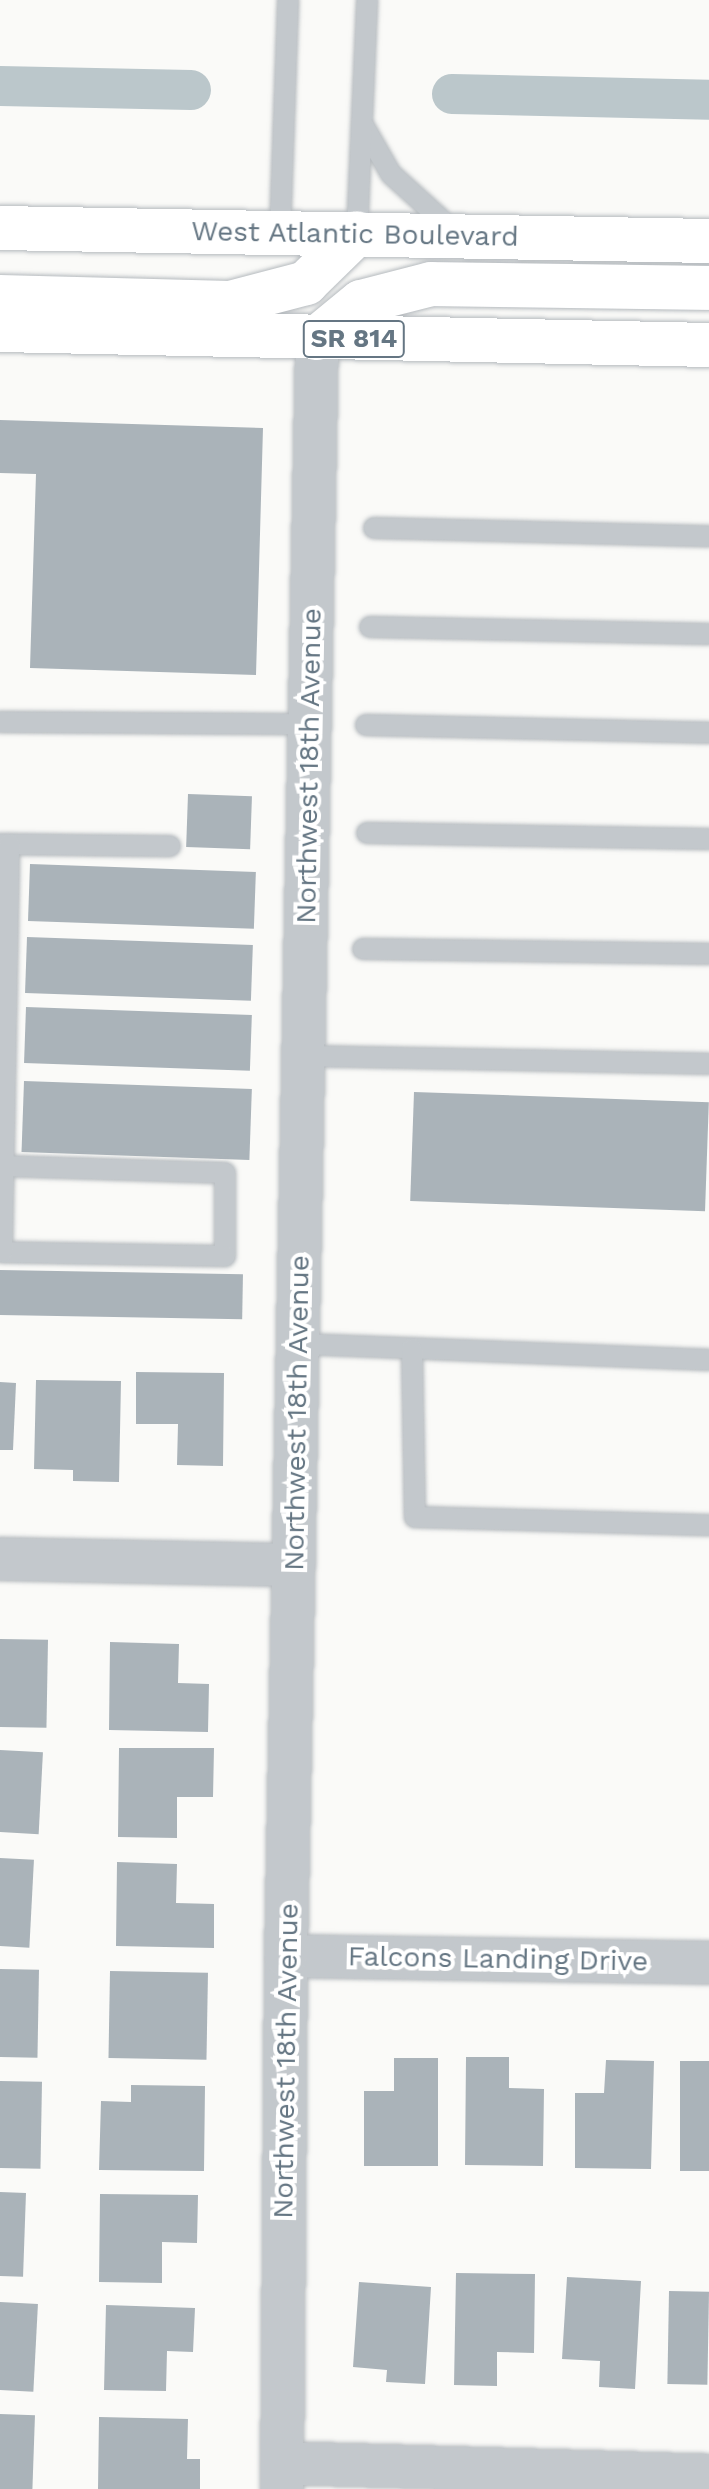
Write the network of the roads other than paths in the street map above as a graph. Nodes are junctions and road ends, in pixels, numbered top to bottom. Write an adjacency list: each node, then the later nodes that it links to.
1 (288, 0): 5 (lane)
2 (367, 0): 3 (lane)
3 (362, 123): 6 (lane); 7 (lane)
4 (0, 228): 5 (main road, West Atlantic Boulevard)
5 (280, 232): 6 (main road, West Atlantic Boulevard)
6 (357, 233): 7 (main road, West Atlantic Boulevard); 10 (main road)
7 (459, 236): 8 (main road, West Atlantic Boulevard)
8 (709, 241)
9 (709, 288): 12 (main road)
10 (0, 297)
11 (0, 330): 12 (main road, SR 814)
12 (317, 338): 13 (main road, SR 814); 19 (street, Northwest 18th Avenue)
13 (709, 345)
14 (374, 528): 15 (lane)
15 (709, 536)
16 (370, 627): 17 (lane)
17 (709, 634)
18 (0, 722): 19 (lane)
19 (310, 724): 28 (street, Northwest 18th Avenue)
20 (366, 725): 21 (lane)
21 (709, 733)
22 (367, 833): 23 (lane)
23 (709, 839)
24 (4, 844): 25 (lane); 30 (lane)
25 (170, 846)
26 (363, 949): 27 (lane)
27 (709, 954)
28 (303, 1056): 29 (lane); 32 (street, Northwest 18th Avenue)
29 (709, 1064)
30 (4, 1166): 31 (lane); 31 (lane)
31 (1, 1252)
32 (298, 1344): 33 (lane); 37 (street, Northwest 18th Avenue)
33 (412, 1349): 34 (lane); 35 (lane)
34 (709, 1360)
35 (709, 1525)
36 (0, 1559): 37 (street)
37 (294, 1565): 38 (street, Northwest 18th Avenue)
38 (286, 1956): 39 (street, Falcons Landing Drive); 40 (street, Northwest 18th Avenue)
39 (709, 1963)
40 (282, 2476): 41 (street)
41 (709, 2476)

